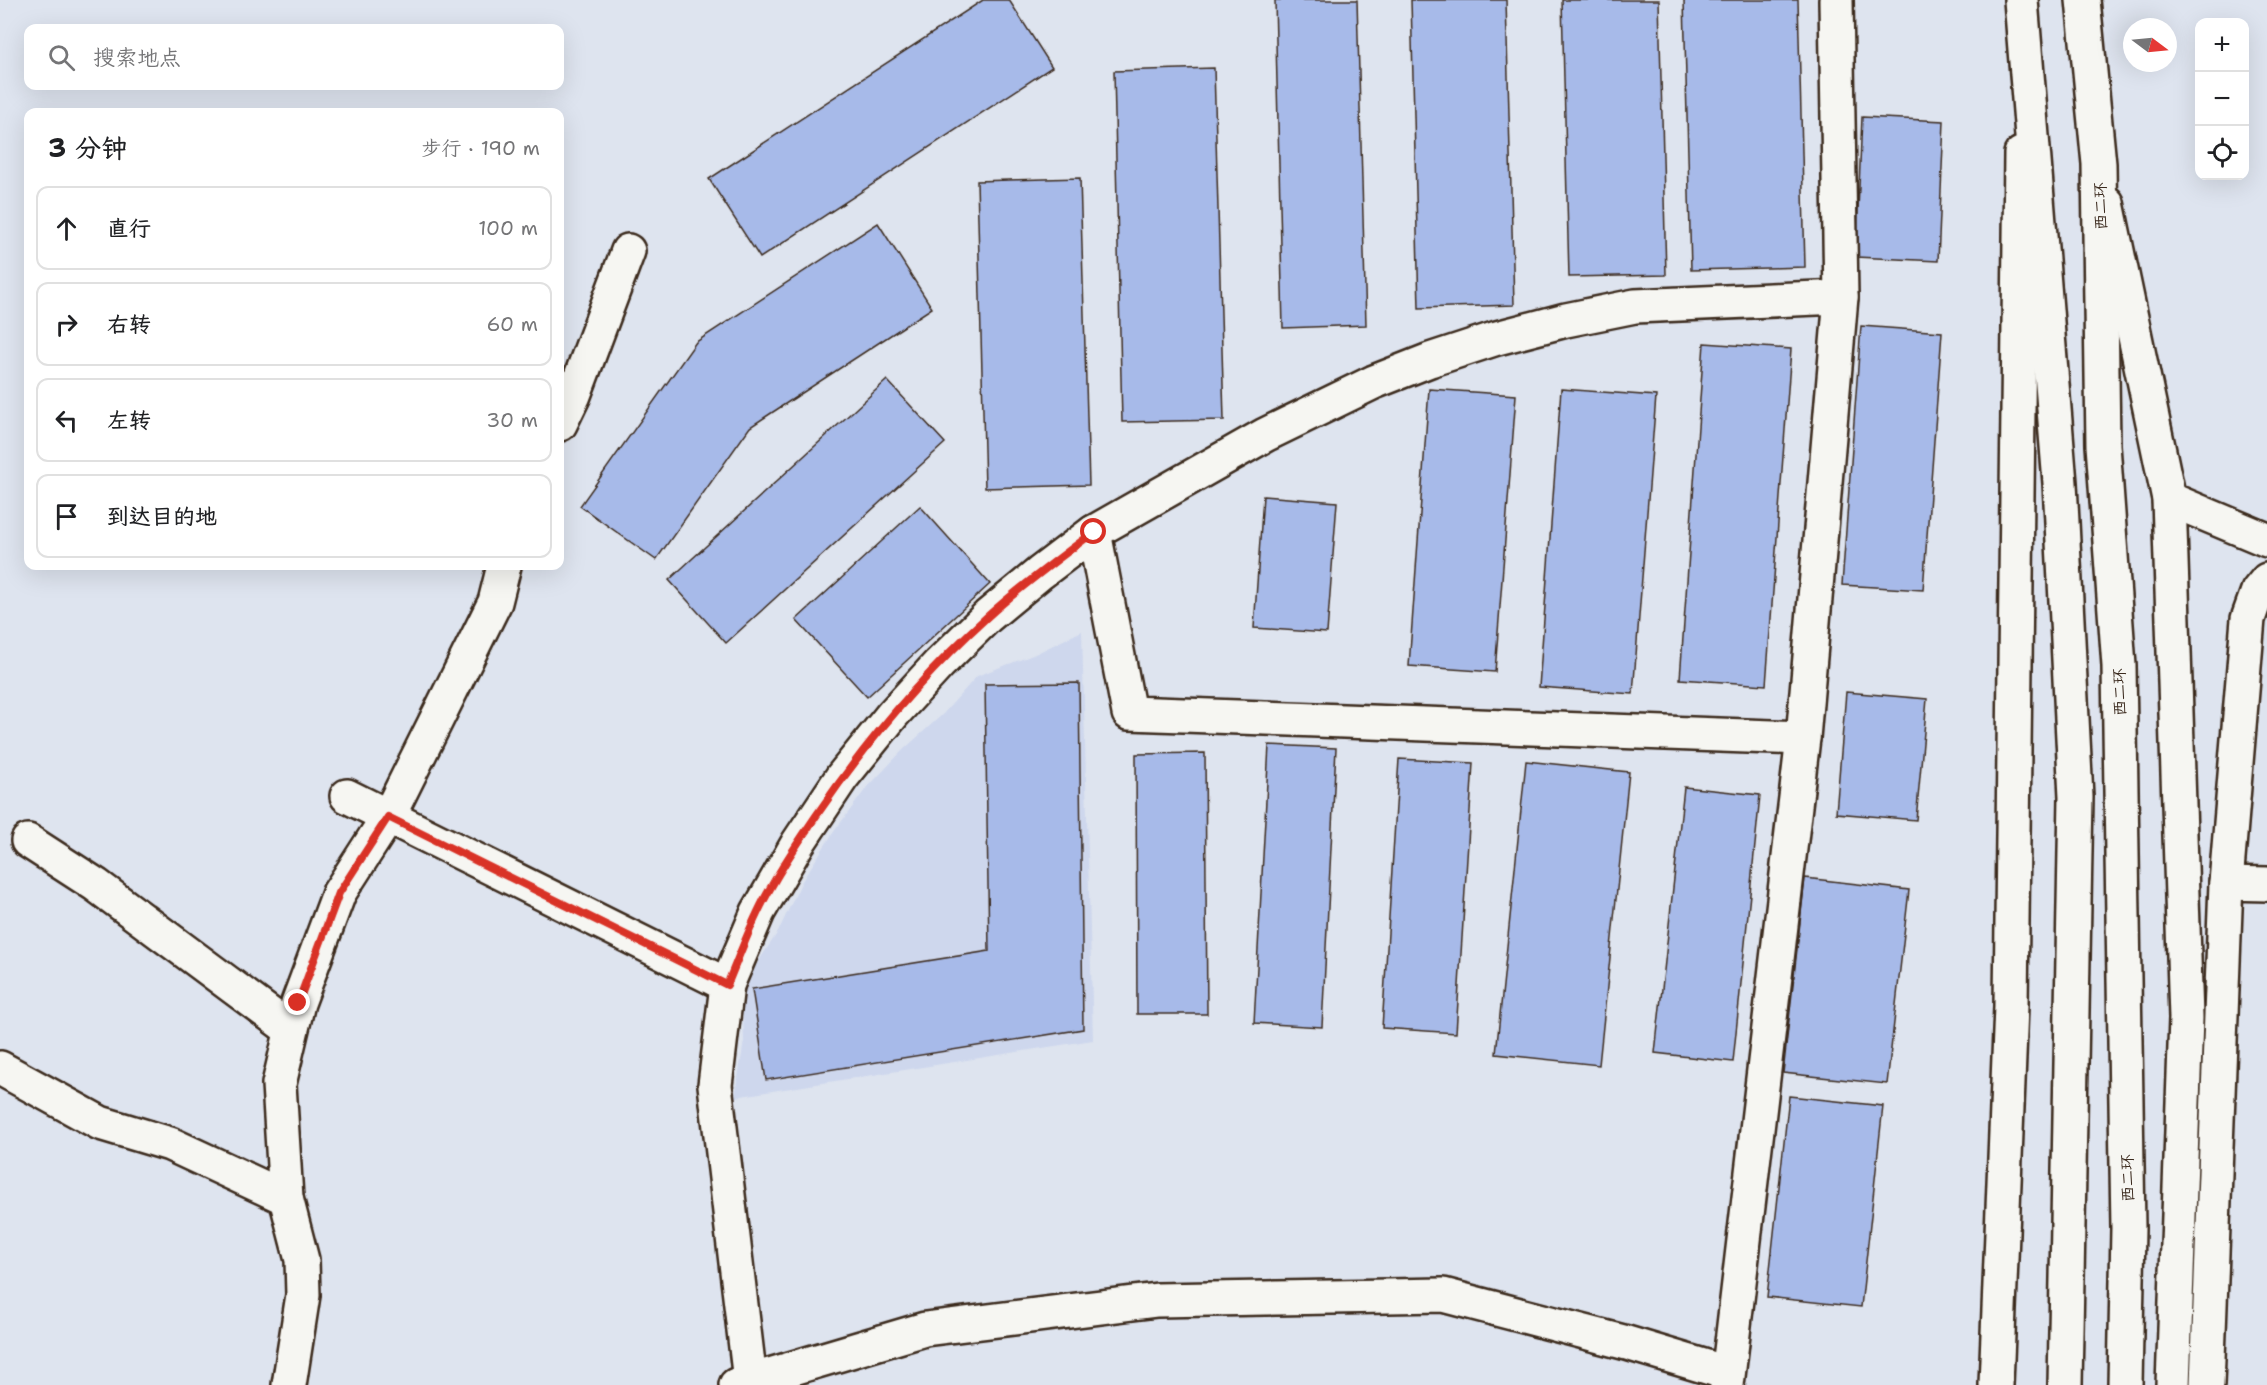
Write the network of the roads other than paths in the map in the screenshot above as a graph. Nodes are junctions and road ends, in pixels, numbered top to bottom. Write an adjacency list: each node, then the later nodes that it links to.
1 (1836, 0): 6 (main road)
2 (2083, 0): 4 (main road, 西二环)
3 (2022, 6): 26 (main road); 27 (main road)
4 (2099, 164): 8 (main road); 28 (main road, 西二环)
5 (628, 251): 7 (main road)
6 (1841, 297): 9 (main road); 13 (main road)
7 (564, 416)
8 (2169, 499): 10 (main road); 29 (main road)
9 (1094, 532): 13 (main road); 19 (main road)
10 (2267, 540)
11 (503, 570): 15 (main road)
12 (2267, 580): 17 (main road)
13 (1803, 738): 23 (main road)
14 (347, 796): 15 (main road)
15 (388, 817): 19 (main road); 20 (main road)
16 (28, 841): 20 (main road)
17 (2226, 882): 18 (main road); 30 (main road)
18 (2267, 884)
19 (727, 985): 24 (main road)
20 (291, 1030): 22 (main road)
21 (0, 1068): 22 (main road)
22 (286, 1198): 25 (main road)
23 (1726, 1379): 24 (main road)
24 (743, 1383)
25 (289, 1385)
26 (1996, 1385)
27 (2065, 1385)
28 (2125, 1385)
29 (2173, 1385)
30 (2207, 1385)

